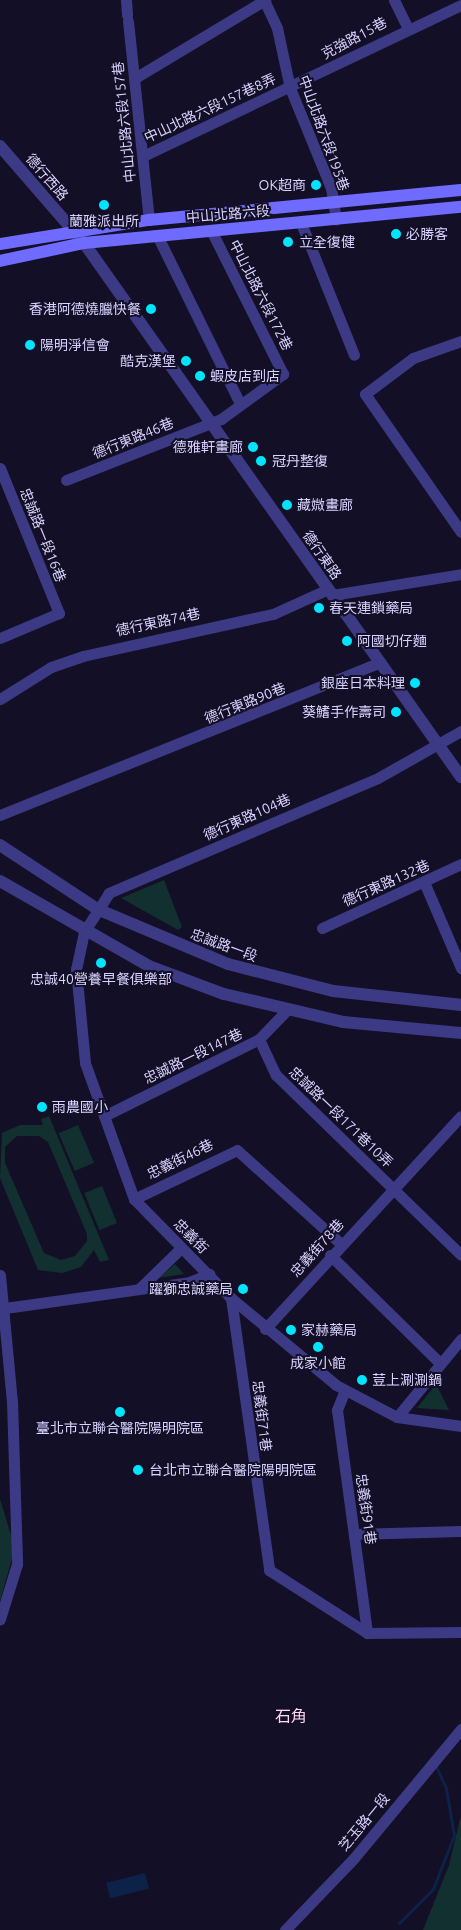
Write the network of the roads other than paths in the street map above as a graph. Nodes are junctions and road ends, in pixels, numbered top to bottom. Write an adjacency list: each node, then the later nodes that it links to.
1 (126, 0): 6 (street, 中山北路六段157巷)
2 (265, 0): 6 (street); 7 (street, 中山北路六段195巷)
3 (394, 0): 5 (street)
4 (461, 5): 5 (street, 克強路15巷)
5 (407, 27): 7 (street, 克強路15巷)
6 (134, 78): 9 (street, 中山北路六段157巷)
7 (290, 88): 9 (street, 中山北路六段157巷8弄); 11 (street, 中山北路六段195巷)
8 (0, 146): 16 (street, 德行西路)
9 (143, 156): 13 (street, 中山北路六段157巷)
10 (461, 190): 11 (main road, 中山北路六段)
11 (334, 204): 13 (main road, 中山北路六段); 14 (street, 中山北路六段195巷)
12 (461, 207): 14 (main road, 中山北路六段)
13 (149, 220): 16 (main road, 中山北路六段)
14 (336, 220): 15 (main road, 中山北路六段)
15 (301, 223): 17 (main road, 中山北路六段); 23 (street)
16 (72, 229): 19 (street, 德行東路); 20 (main road, 中山北路六段)
17 (211, 230): 18 (main road, 中山北路六段); 24 (street, 中山北路六段172巷)
18 (158, 235): 19 (main road, 中山北路六段); 25 (street)
19 (84, 243): 21 (main road, 中山北路六段); 26 (street, 德行東路)
20 (0, 244)
21 (0, 261)
22 (461, 341): 29 (street)
23 (354, 355)
24 (283, 374): 25 (street, 德行東路46巷)
25 (240, 404): 26 (street, 德行東路46巷)
26 (211, 423): 28 (street, 德行東路46巷); 31 (street, 德行東路)
27 (0, 468): 32 (street, 忠誠路一段16巷)
28 (66, 480)
29 (461, 532)
30 (461, 574): 31 (street, 德行東路74巷)
31 (330, 592): 33 (street, 德行東路); 34 (street, 德行東路74巷)
32 (0, 638)
33 (380, 662): 36 (street, 德行東路); 38 (street, 德行東路90巷)
34 (0, 699)
35 (461, 731): 36 (street, 德行東路104巷)
36 (438, 746): 37 (street, 德行東路); 43 (street, 德行東路104巷)
37 (461, 777)
38 (0, 815)
39 (0, 846): 43 (street, 忠誠路一段)
40 (461, 864): 42 (street, 德行東路132巷)
41 (0, 881): 45 (street)
42 (424, 882): 44 (street, 德行東路132巷); 46 (street)
43 (97, 909): 45 (street, 德行東路104巷); 47 (street, 忠誠路一段)
44 (322, 928)
45 (84, 932): 48 (street); 51 (street, 忠義街)
46 (461, 968)
47 (461, 1005)
48 (286, 1010): 49 (street); 50 (street, 忠誠路一段147巷)
49 (461, 1033)
50 (259, 1039): 51 (street, 忠誠路一段147巷); 53 (street, 忠誠路一段171巷10弄)
51 (104, 1116): 54 (street, 忠義街)
52 (461, 1116): 53 (street, 忠義街78巷)
53 (393, 1188): 55 (street, 忠義街78巷); 57 (street, 忠誠路一段171巷10弄)
54 (134, 1199): 55 (street, 忠義街46巷); 56 (street, 忠義街)
55 (340, 1244): 58 (street, 忠義街78巷)
56 (181, 1248): 59 (street, 忠義街); 61 (street)
57 (461, 1255)
58 (330, 1256): 64 (street, 忠義街78巷); 66 (street)
59 (208, 1274): 61 (street); 62 (street, 忠義街)
60 (0, 1275): 63 (street)
61 (140, 1288): 63 (street)
62 (231, 1298): 64 (street, 忠義街); 74 (street, 忠義街71巷)
63 (5, 1308): 72 (street)
64 (265, 1329): 67 (street, 忠義街)
65 (461, 1339): 66 (street)
66 (439, 1362): 68 (street)
67 (345, 1390): 68 (street, 忠義街); 71 (street, 忠義街91巷)
68 (397, 1417): 69 (street, 忠義街)
69 (461, 1426)
70 (461, 1531): 71 (street)
71 (354, 1534): 74 (street, 忠義街91巷)
72 (0, 1620)
73 (461, 1632): 74 (street)
74 (367, 1633)
75 (461, 1729): 76 (street, 芝玉路一段)
76 (285, 1930)

